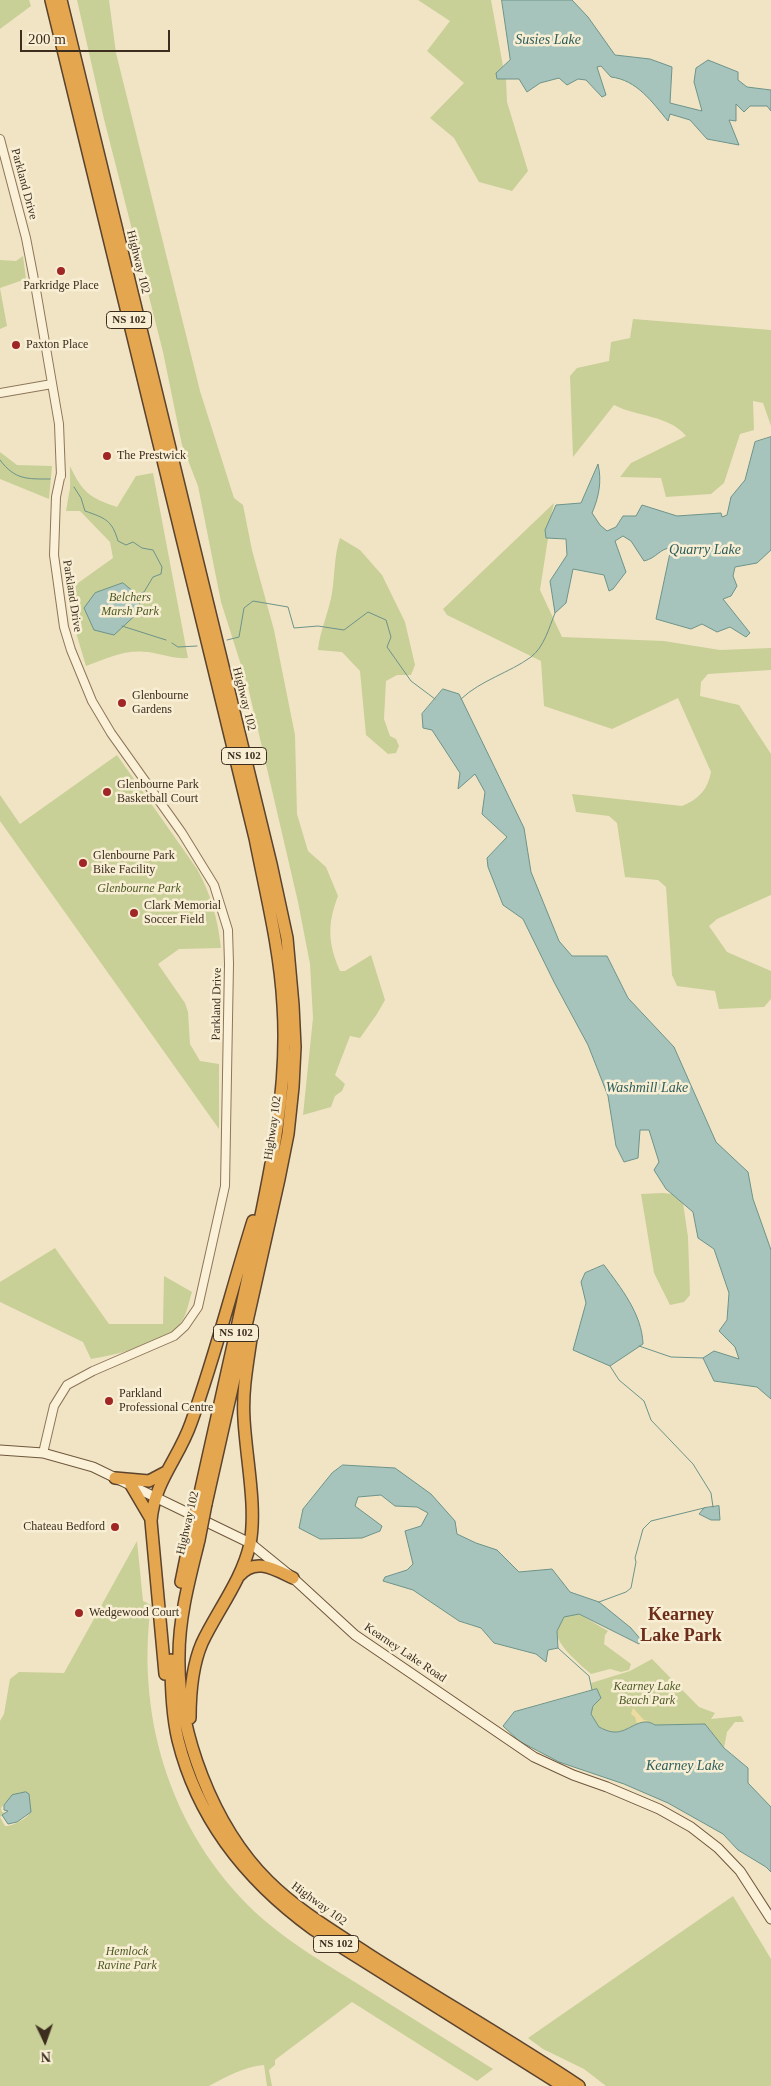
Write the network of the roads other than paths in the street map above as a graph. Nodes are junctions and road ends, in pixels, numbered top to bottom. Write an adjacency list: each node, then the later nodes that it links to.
1 (51, 0): 6 (highway, Highway 102 / NS 102)
2 (61, 0): 7 (highway, Highway 102 / NS 102)
3 (0, 139): 4 (street, Parkland Drive)
4 (52, 384): 5 (street); 9 (street, Parkland Drive)
5 (0, 393)
6 (271, 1162): 10 (highway); 14 (highway, Highway 102 / NS 102)
7 (274, 1202): 14 (highway, Highway 102 / NS 102); 17 (highway)
8 (0, 1450): 9 (main road, Kearney Lake Road)
9 (43, 1453): 11 (main road, Kearney Lake Road)
10 (166, 1472): 11 (highway); 13 (highway)
11 (115, 1478): 12 (main road, Kearney Lake Road)
12 (131, 1485): 13 (main road, Kearney Lake Road); 15 (highway)
13 (155, 1497): 15 (highway); 17 (main road, Kearney Lake Road)
14 (202, 1503): 16 (highway, Highway 102 / NS 102, bridge)
15 (151, 1521): 20 (highway)
16 (195, 1539): 20 (highway, Highway 102 / NS 102); 21 (highway, Highway 102 / NS 102)
17 (250, 1543): 18 (main road, Kearney Lake Road); 19 (highway)
18 (293, 1578): 19 (highway); 22 (main road, Kearney Lake Road)
19 (235, 1581): 21 (highway)
20 (178, 1739): 23 (highway, Highway 102 / NS 102)
21 (198, 1764): 24 (highway, Highway 102 / NS 102)
22 (771, 1918)
23 (563, 2086)
24 (579, 2086)

